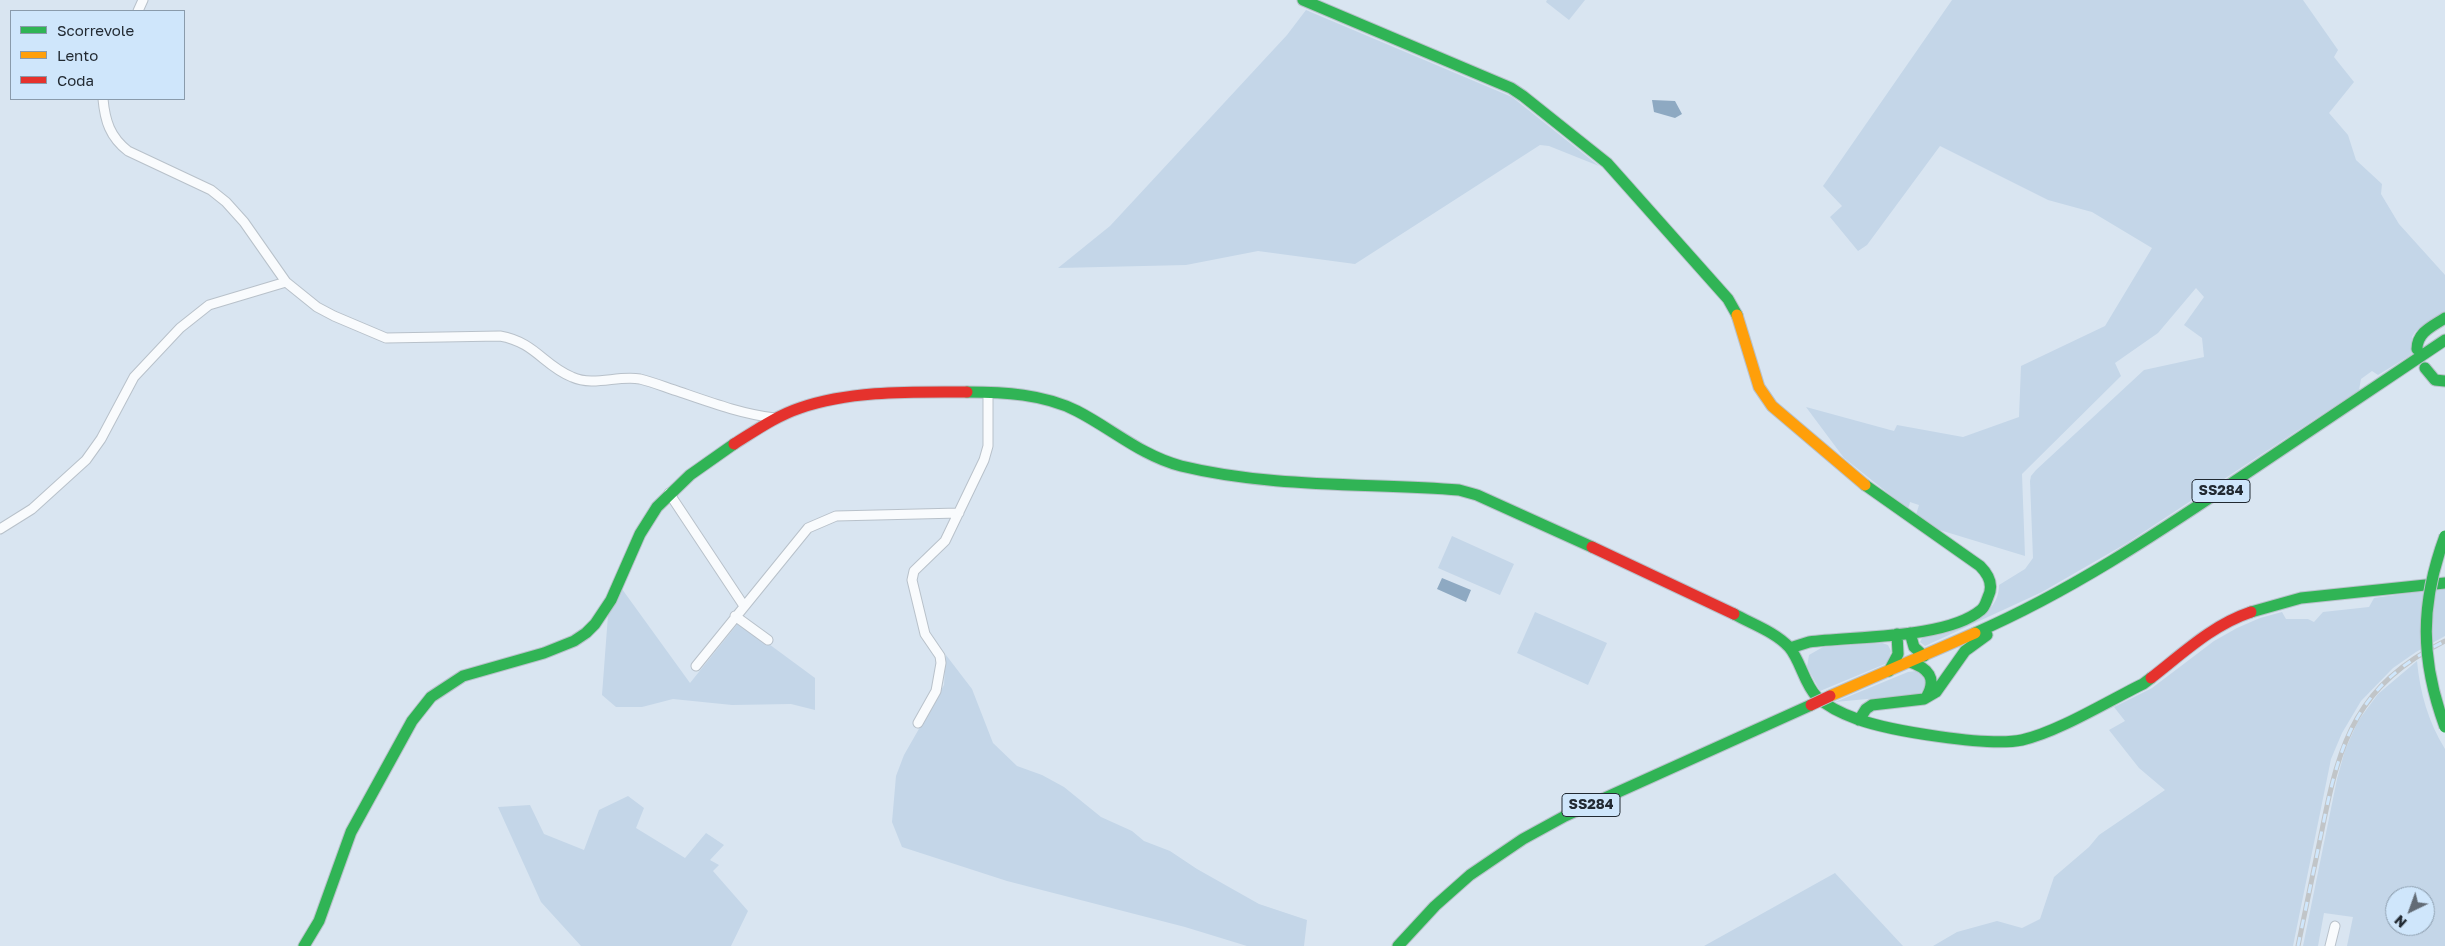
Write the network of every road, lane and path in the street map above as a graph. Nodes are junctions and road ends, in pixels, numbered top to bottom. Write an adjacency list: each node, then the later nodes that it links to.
1 (1302, 0): 19 (street)
2 (103, 100): 3 (street)
3 (286, 282): 10 (street); 13 (street)
4 (2445, 318): 6 (street)
5 (2445, 342): 6 (street)
6 (2422, 351): 18 (street, SS284)
7 (2425, 368): 8 (street)
8 (2445, 381)
9 (988, 394): 10 (street); 12 (street); 22 (street)
10 (775, 418): 11 (street)
11 (669, 493): 16 (street); 32 (street)
12 (959, 513): 16 (street); 29 (street)
13 (0, 529)
14 (2445, 536): 30 (street, bridge)
15 (2445, 583): 28 (street)
16 (744, 606): 17 (street)
17 (735, 616): 21 (street); 25 (street)
18 (2010, 618): 23 (street, SS284); 27 (street)
19 (1910, 633): 20 (street); 23 (street)
20 (1896, 634): 22 (street); 26 (street)
21 (768, 640)
22 (1790, 648): 28 (street)
23 (1924, 656): 24 (street, SS284)
24 (1910, 662): 26 (street, SS284); 27 (street)
25 (696, 666)
26 (1889, 671): 33 (street, SS284, bridge)
27 (1924, 699): 28 (street)
28 (1859, 720)
29 (918, 722)
30 (2445, 728)
31 (2334, 926): 34 (street)
32 (304, 946)
33 (1398, 946)
34 (2330, 946)

